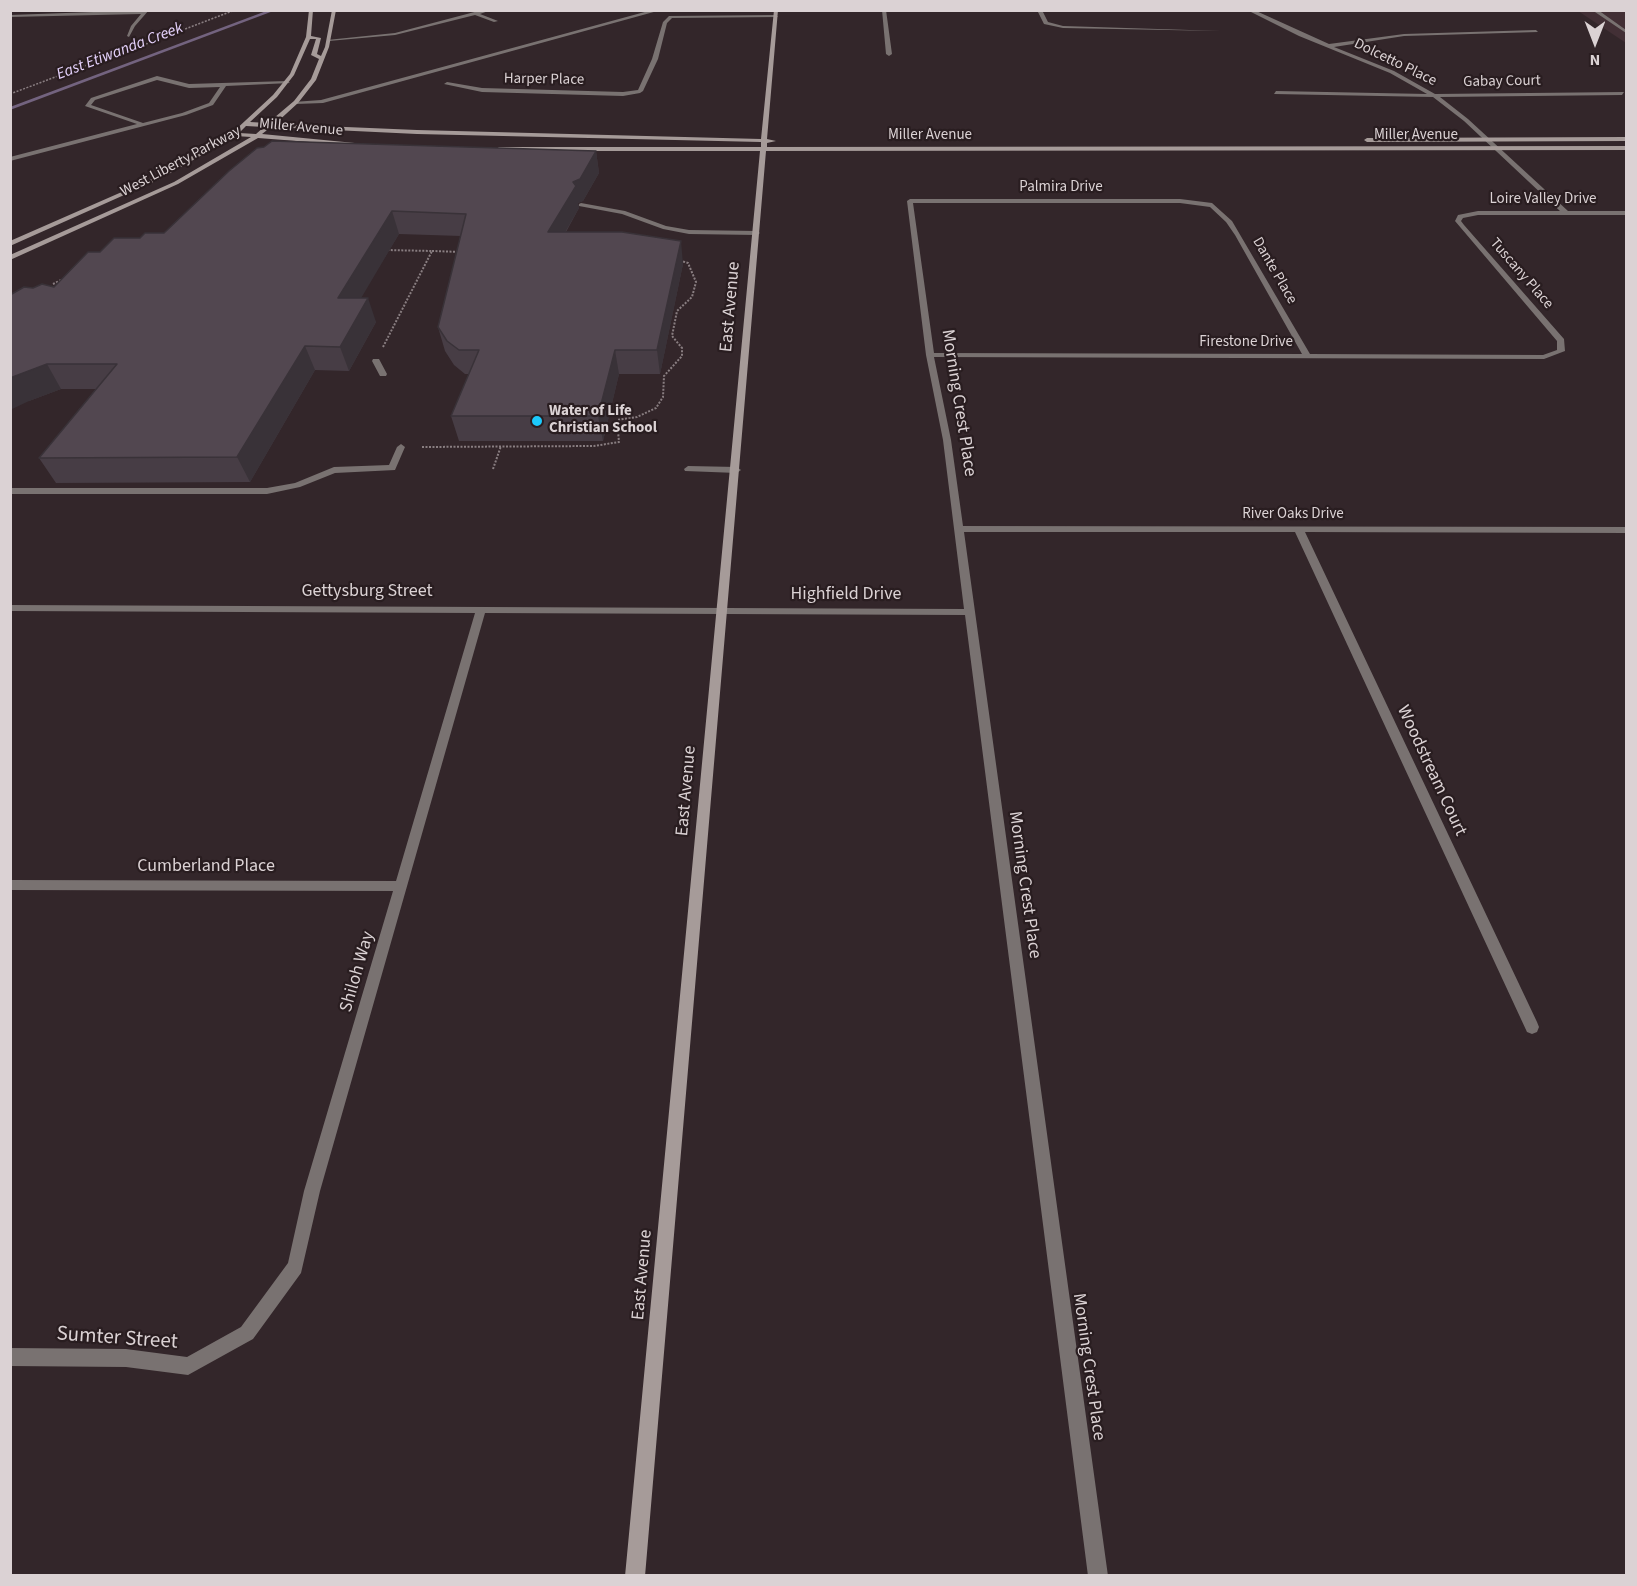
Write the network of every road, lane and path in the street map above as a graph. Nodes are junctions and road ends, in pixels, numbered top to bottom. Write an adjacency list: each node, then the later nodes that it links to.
1 (311, 10): 19 (main road, West Liberty Parkway)
2 (334, 10): 20 (main road, West Liberty Parkway)
3 (466, 10): 12 (street)
4 (489, 10): 12 (street)
5 (660, 10): 30 (street)
6 (884, 10): 22 (street)
7 (1039, 10): 15 (street)
8 (1249, 10): 21 (street, Dolcetto Place)
9 (1594, 10): 17 (street)
10 (147, 11): 13 (street); 18 (street)
11 (776, 13): 25 (street, Harper Place); 39 (main road, East Avenue)
12 (475, 14): 14 (street); 20 (street)
13 (10, 16)
14 (496, 21)
15 (1220, 31)
16 (1536, 31): 21 (street)
17 (1626, 32)
18 (129, 36)
19 (308, 37): 23 (main road); 24 (main road, West Liberty Parkway)
20 (329, 40): 23 (main road, West Liberty Parkway)
21 (1328, 46): 29 (street, Dolcetto Place)
22 (889, 54)
23 (323, 59): 30 (main road, West Liberty Parkway)
24 (287, 82): 26 (street); 31 (main road, West Liberty Parkway)
25 (447, 84)
26 (224, 85): 32 (street); 32 (street)
27 (1276, 93): 29 (street, Gabay Court)
28 (1622, 93): 29 (street, Gabay Court)
29 (1435, 96): 36 (street, Dolcetto Place)
30 (296, 102): 33 (main road, West Liberty Parkway)
31 (246, 124): 33 (main road, Miller Avenue); 34 (main road, West Liberty Parkway)
32 (144, 125): 43 (street)
33 (271, 125): 35 (main road, West Liberty Parkway); 39 (main road, Miller Avenue)
34 (234, 134): 35 (main road, Miller Avenue); 51 (main road, West Liberty Parkway)
35 (257, 136): 38 (main road, Miller Avenue); 56 (main road, West Liberty Parkway)
36 (1488, 139): 37 (main road, Miller Avenue); 39 (main road, Miller Avenue); 41 (street, Dolcetto Place)
37 (1626, 139)
38 (365, 144)
39 (766, 145): 40 (main road, Miller Avenue); 41 (main road, Miller Avenue); 50 (main road, East Avenue)
40 (494, 148)
41 (1498, 148): 42 (main road, Miller Avenue); 47 (street, Dolcetto Place)
42 (1626, 148)
43 (10, 159)
44 (910, 201): 46 (street, Palmira Drive); 60 (street, Morning Crest Place)
45 (581, 205): 50 (street)
46 (1212, 205): 61 (street, Dante Place)
47 (1566, 213): 48 (street, Loire Valley Drive); 49 (street, Loire Valley Drive)
48 (1626, 213)
49 (1461, 216): 59 (street, Tuscany Place)
50 (757, 233): 68 (main road, East Avenue)
51 (10, 244)
52 (385, 250): 53 (path)
53 (432, 251): 54 (path); 62 (path)
54 (466, 252)
55 (673, 257): 64 (path)
56 (10, 258)
57 (63, 279): 58 (path)
58 (53, 284)
59 (1561, 351): 61 (street, Firestone Drive)
60 (930, 356): 61 (street, Firestone Drive); 70 (street, Morning Crest Place)
61 (1307, 356)
62 (376, 360): 63 (street)
63 (383, 374)
64 (501, 446): 65 (path); 66 (path)
65 (401, 447): 69 (street)
66 (493, 469)
67 (688, 469): 68 (street)
68 (736, 470): 75 (main road, East Avenue)
69 (10, 491)
70 (959, 529): 71 (street, River Oaks Drive); 76 (street, Morning Crest Place)
71 (1299, 530): 72 (street, River Oaks Drive); 79 (street, Woodstream Court)
72 (1626, 530)
73 (10, 608): 74 (street, Gettysburg Street)
74 (482, 609): 75 (street, Gettysburg Street); 78 (street, Shiloh Way)
75 (723, 612): 76 (street, Highfield Drive); 82 (main road, East Avenue)
76 (970, 612): 83 (street, Morning Crest Place)
77 (10, 885): 78 (street, Cumberland Place)
78 (402, 886): 80 (street, Shiloh Way)
79 (1532, 1027)
80 (247, 1333): 81 (street, Sumter Street)
81 (10, 1357)
82 (635, 1575)
83 (1098, 1575)

